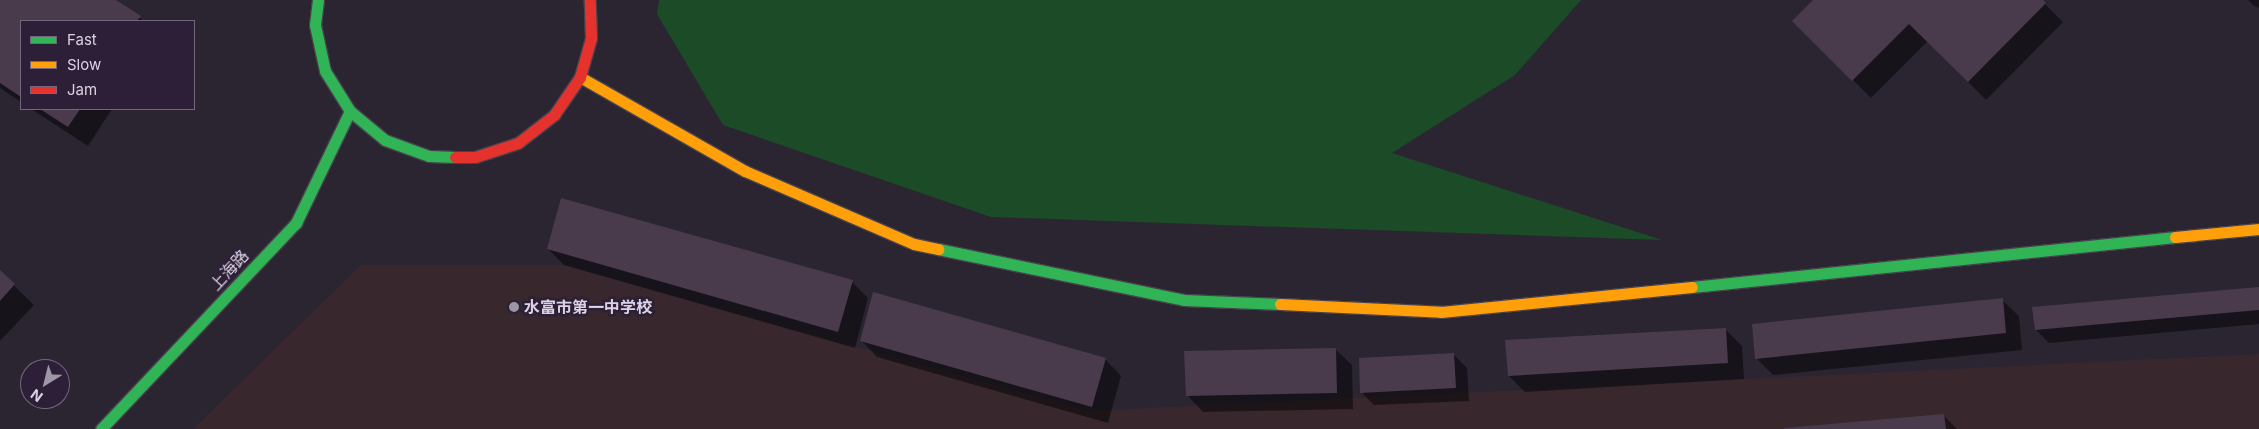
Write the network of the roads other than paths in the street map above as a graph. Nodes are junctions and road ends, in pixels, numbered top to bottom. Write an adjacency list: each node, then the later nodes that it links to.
1 (318, 0): 4 (main road)
2 (590, 0): 3 (main road)
3 (580, 77): 4 (main road); 5 (main road)
4 (350, 111): 6 (main road, 上海路)
5 (2259, 229)
6 (101, 429)

